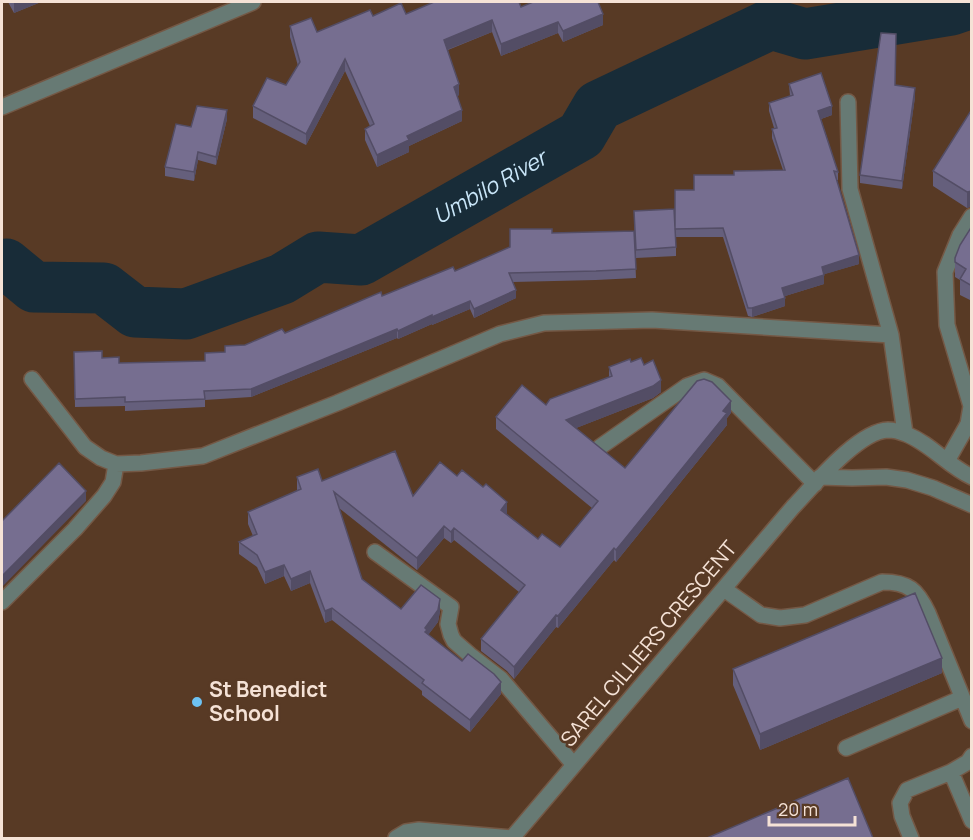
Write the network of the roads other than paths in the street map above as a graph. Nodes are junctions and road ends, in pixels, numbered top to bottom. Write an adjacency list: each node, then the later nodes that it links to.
1 (253, 2): 3 (street)
2 (848, 102): 5 (street)
3 (2, 107)
4 (972, 216): 9 (street)
5 (891, 335): 7 (street); 10 (street)
6 (32, 379): 10 (street)
7 (905, 433): 9 (street); 12 (street, SAREL CILLIERS CRESCENT)
8 (600, 447): 12 (street)
9 (947, 461): 11 (street)
10 (116, 464): 16 (street)
11 (972, 477)
12 (817, 480): 13 (street); 15 (street, SAREL CILLIERS CRESCENT)
13 (972, 505)
14 (375, 552): 21 (street)
15 (724, 589): 17 (street); 21 (street, SAREL CILLIERS CRESCENT)
16 (2, 602)
17 (962, 698): 18 (street); 19 (street)
18 (972, 721)
19 (846, 748)
20 (972, 756): 22 (street)
21 (573, 765): 25 (street, SAREL CILLIERS CRESCENT)
22 (951, 771): 23 (street); 26 (street)
23 (972, 821)
24 (396, 838): 25 (street)
25 (512, 838)
26 (911, 838)

